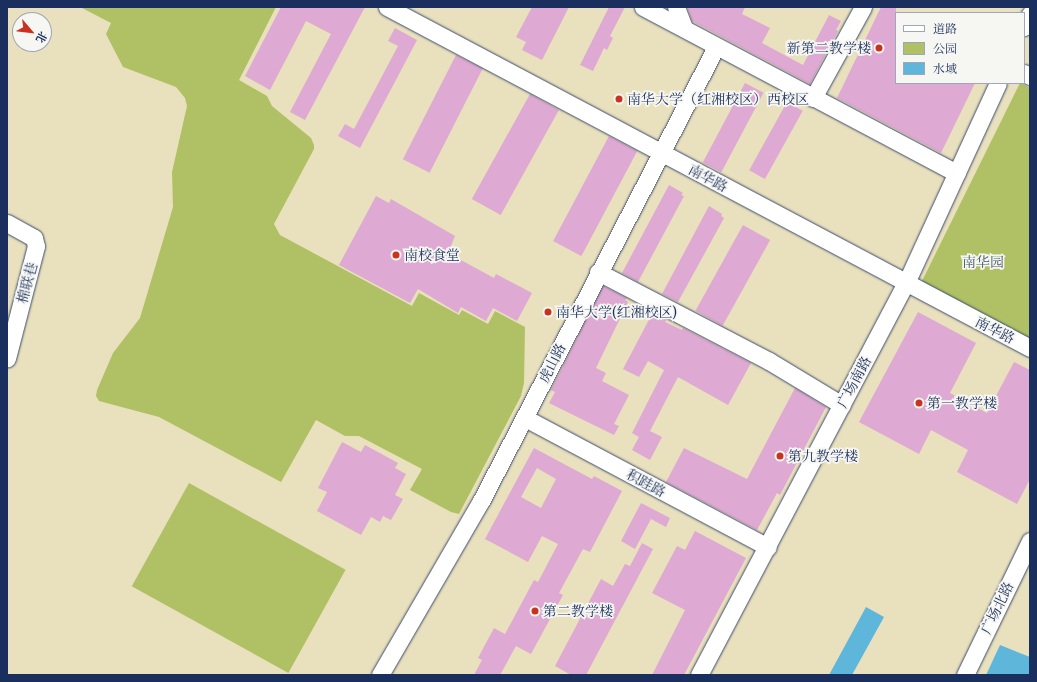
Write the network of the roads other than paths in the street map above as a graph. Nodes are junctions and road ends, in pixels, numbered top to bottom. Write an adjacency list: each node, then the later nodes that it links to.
1 (387, 7): 11 (lane, 南华路)
2 (643, 7): 7 (lane)
3 (676, 7): 7 (lane)
4 (863, 7): 10 (lane)
5 (1030, 14): 6 (lane)
6 (1025, 25)
7 (684, 28): 8 (lane)
8 (716, 47): 10 (lane); 11 (lane, 虎山路)
9 (998, 84): 12 (lane, 广场南路)
10 (813, 98): 12 (lane)
11 (662, 153): 14 (lane, 虎山路); 15 (lane, 南华路)
12 (957, 173): 15 (lane, 广场南路)
13 (7, 223): 17 (lane, 棉联巷)
14 (598, 272): 18 (lane); 19 (lane, 虎山路)
15 (906, 283): 16 (lane, 南华路); 18 (lane, 广场南路)
16 (1030, 348)
17 (8, 349)
18 (842, 404): 21 (lane, 广场南路)
19 (525, 418): 21 (lane, 积跬路); 22 (lane, 虎山路)
20 (1030, 541): 24 (lane, 广场北路)
21 (768, 547): 23 (lane, 广场南路)
22 (380, 675)
23 (699, 675)
24 (965, 675)

